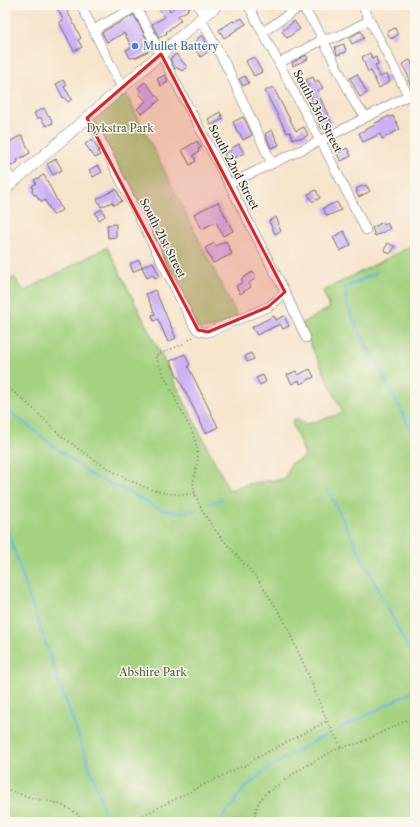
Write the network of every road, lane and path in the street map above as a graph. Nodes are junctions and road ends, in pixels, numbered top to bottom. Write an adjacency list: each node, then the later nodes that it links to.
1 (81, 5): 10 (street)
2 (198, 5): 8 (street)
3 (217, 5): 8 (main road)
4 (248, 5): 11 (street, South 23rd Street)
5 (362, 5): 9 (street)
6 (135, 6): 10 (street); 13 (street, South 22nd Street)
7 (301, 6): 11 (street); 12 (street)
8 (203, 18): 13 (main road); 20 (street)
9 (370, 20): 12 (street); 16 (street)
10 (95, 32): 15 (street)
11 (263, 32): 14 (street, South 23rd Street)
12 (322, 40): 14 (street); 17 (street)
13 (161, 54): 15 (main road); 22 (street, South 22nd Street)
14 (279, 63): 19 (street, South 23rd Street)
15 (122, 88): 18 (main road)
16 (412, 94): 17 (street)
17 (367, 117): 19 (street)
18 (87, 118): 23 (main road); 26 (street, South 21st Street)
19 (320, 141): 20 (street); 24 (street, South 23rd Street)
20 (272, 164): 22 (street)
21 (5, 168): 23 (street)
22 (229, 184): 25 (street, South 22nd Street)
23 (9, 186)
24 (366, 230)
25 (285, 292): 26 (street); 27 (street, South 22nd Street)
26 (198, 330): 29 (path)
27 (306, 338)
28 (5, 386): 29 (path)
29 (195, 494): 31 (path)
30 (415, 716): 32 (path)
31 (326, 721): 32 (path); 35 (path)
32 (342, 748): 36 (path)
33 (5, 789): 34 (path)
34 (84, 822)
35 (129, 822)
36 (260, 822)

